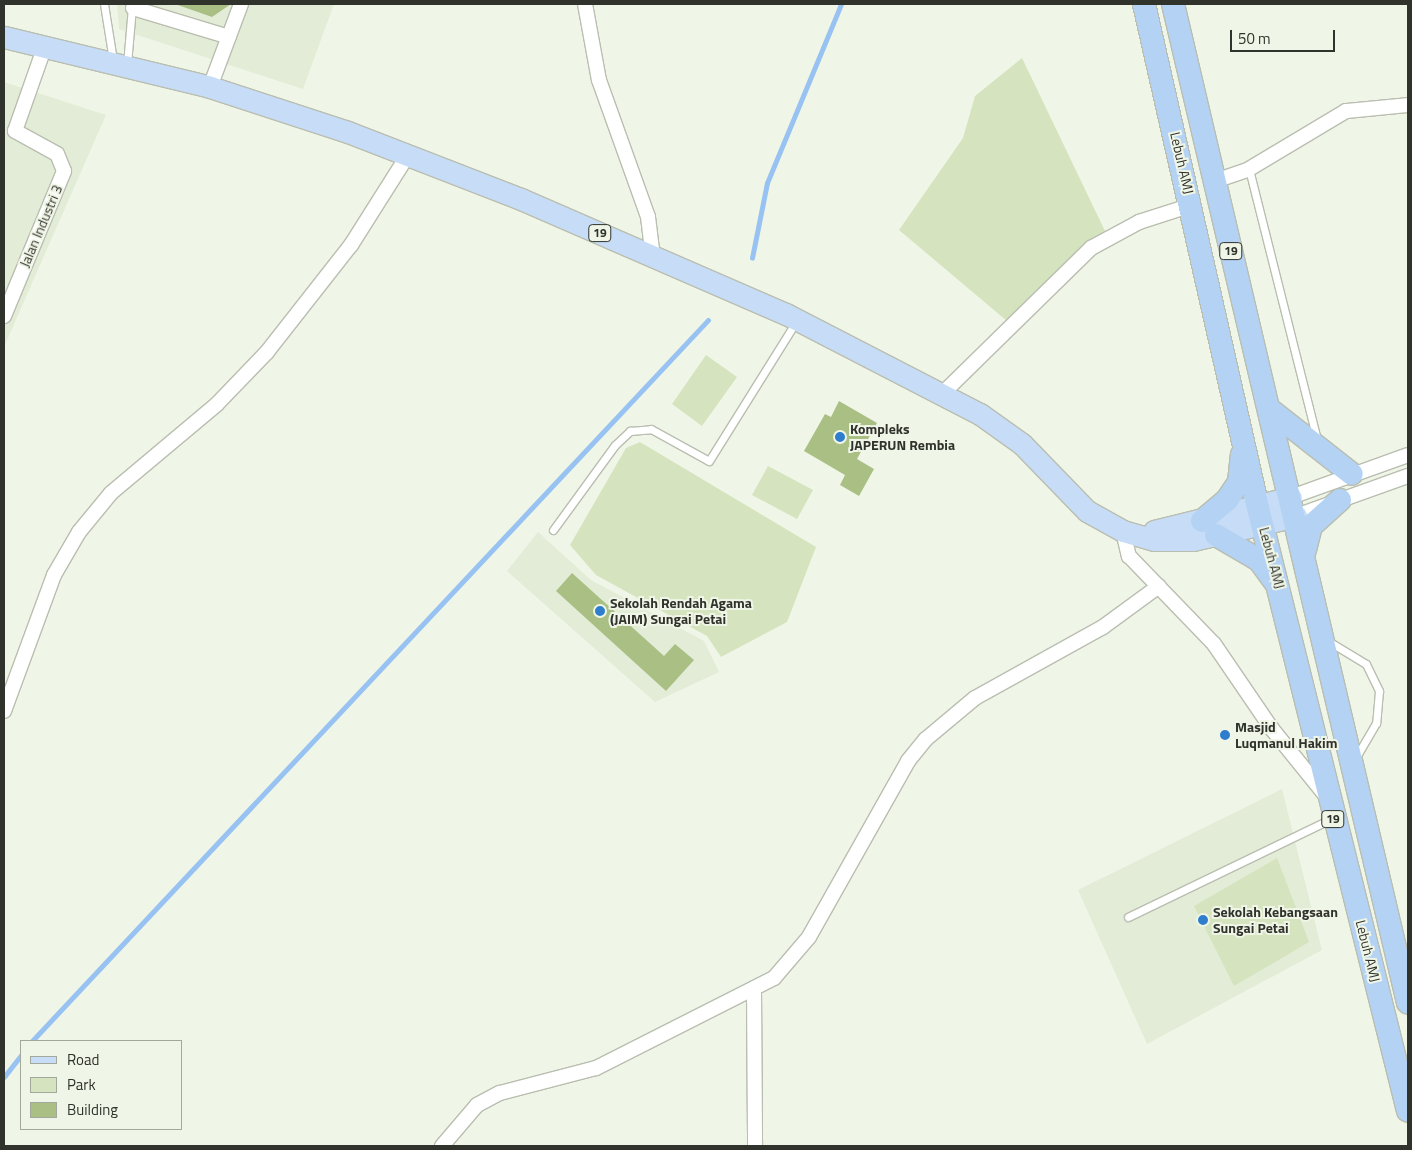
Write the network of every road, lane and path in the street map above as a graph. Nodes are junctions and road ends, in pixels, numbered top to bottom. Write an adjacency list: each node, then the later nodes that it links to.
1 (104, 4): 10 (lane)
2 (241, 4): 8 (street)
3 (585, 4): 18 (street)
4 (1144, 4): 17 (highway, Lebuh AMJ / 19)
5 (1173, 4): 16 (highway, Lebuh AMJ / 19)
6 (132, 6): 8 (street); 10 (lane)
7 (4, 37): 9 (main road, 19)
8 (228, 37): 11 (street)
9 (45, 46): 10 (main road, 19); 13 (street, Jalan Industri 3)
10 (120, 62): 11 (main road, 19)
11 (210, 87): 14 (main road, 19)
12 (1408, 106): 15 (street)
13 (9, 129): 19 (street, Jalan Industri 3)
14 (408, 155): 18 (main road, 19); 38 (street)
15 (1249, 169): 16 (street); 24 (lane)
16 (1215, 181): 22 (highway, Lebuh AMJ / 19)
17 (1192, 205): 21 (street); 23 (highway, Lebuh AMJ / 19)
18 (653, 256): 20 (main road, 19)
19 (4, 316)
20 (797, 319): 21 (main road, 19); 32 (lane)
21 (944, 392): 33 (main road, 19)
22 (1269, 409): 24 (highway); 29 (highway, Lebuh AMJ / 19)
23 (1241, 428): 30 (highway, Lebuh AMJ / 19); 31 (highway)
24 (1319, 449): 26 (highway)
25 (1408, 455): 26 (street)
26 (1352, 474): 29 (street)
27 (1408, 476): 28 (street)
28 (1340, 500): 29 (street); 34 (highway)
29 (1294, 507): 30 (main road, 19); 34 (highway, Lebuh AMJ / 19)
30 (1261, 517): 31 (main road, 19); 36 (highway, Lebuh AMJ / 19)
31 (1209, 528): 33 (main road, 19); 36 (highway)
32 (554, 530)
33 (1133, 533): 35 (street)
34 (1305, 556): 37 (highway, Lebuh AMJ / 19)
35 (1159, 586): 40 (street); 42 (street)
36 (1282, 596): 40 (highway, Lebuh AMJ / 19)
37 (1323, 638): 39 (highway, Lebuh AMJ / 19); 39 (lane)
38 (4, 711)
39 (1352, 764): 43 (highway, Lebuh AMJ / 19)
40 (1331, 809): 41 (lane); 44 (highway, Lebuh AMJ / 19)
41 (1128, 917)
42 (754, 991): 45 (street); 46 (street)
43 (1408, 1003)
44 (1408, 1111)
45 (442, 1146)
46 (755, 1146)

